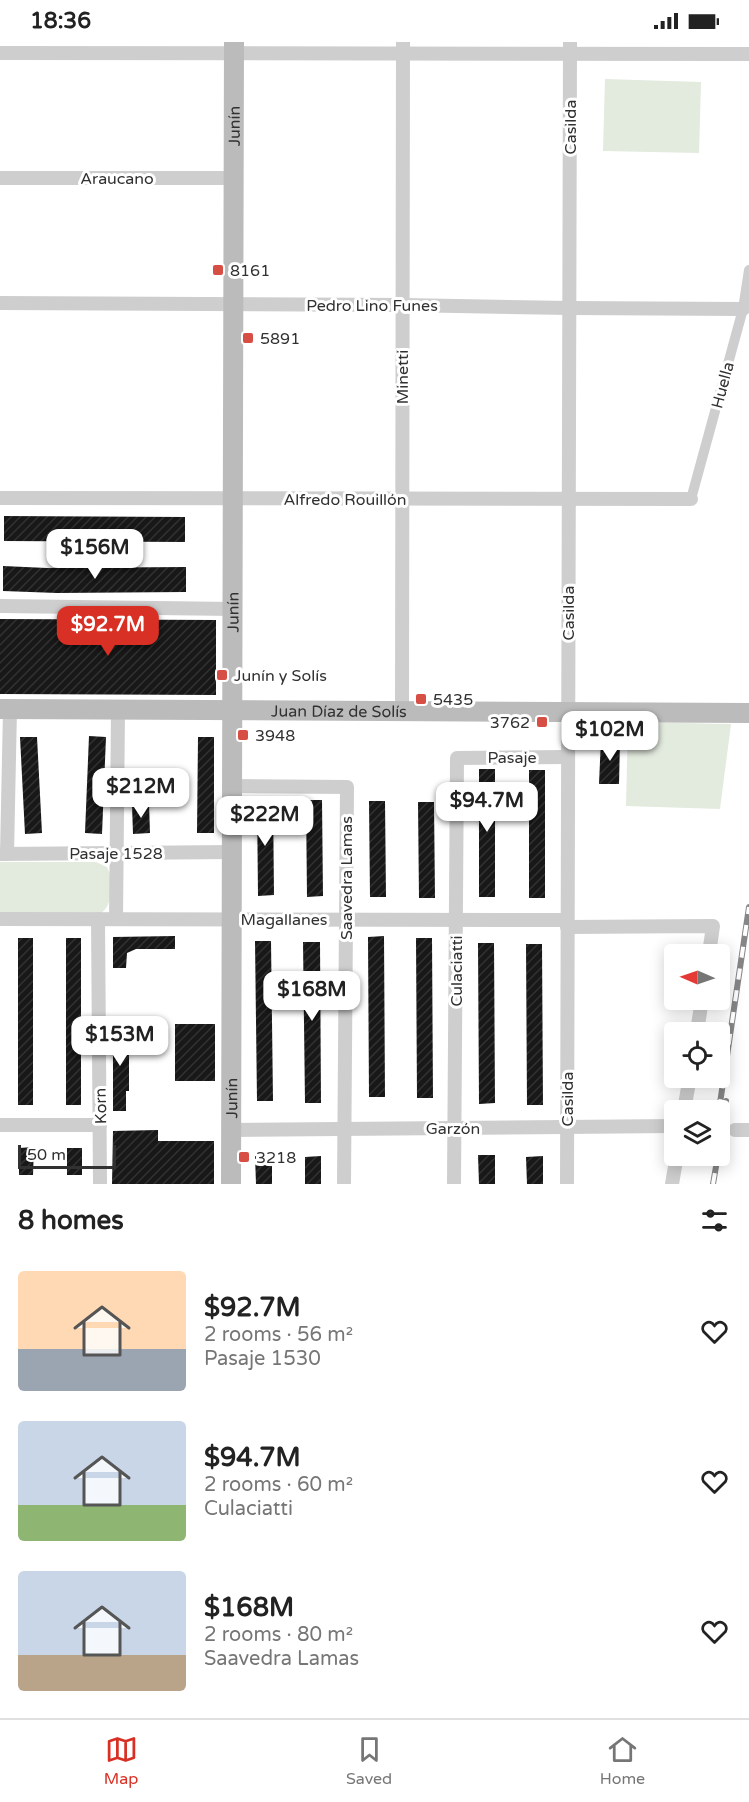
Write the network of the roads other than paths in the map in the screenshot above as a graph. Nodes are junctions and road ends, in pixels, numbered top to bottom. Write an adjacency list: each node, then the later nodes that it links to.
1 (234, 47): 2 (street); 4 (street); 7 (main road, Junín)
2 (403, 48): 3 (street); 11 (street, Minetti)
3 (570, 48): 5 (street); 12 (street, Casilda)
4 (0, 52)
5 (749, 54)
6 (0, 178): 7 (street, Araucano)
7 (234, 178): 10 (main road, Junín)
8 (749, 270): 13 (street, Huella)
9 (0, 303): 10 (street, Pedro Lino Funes)
10 (234, 304): 11 (street, Pedro Lino Funes); 15 (main road, Junín)
11 (403, 305): 12 (street, Pedro Lino Funes); 16 (street, Minetti)
12 (569, 308): 13 (street, Pedro Lino Funes); 17 (street, Casilda)
13 (743, 309): 18 (street, Huella)
14 (0, 498): 15 (street, Alfredo Rouillón)
15 (234, 499): 16 (street, Alfredo Rouillón); 20 (main road, Junín)
16 (402, 499): 17 (street, Alfredo Rouillón); 24 (street, Minetti)
17 (568, 499): 18 (street, Alfredo Rouillón); 25 (street, Casilda)
18 (691, 499)
19 (0, 606): 20 (street)
20 (234, 609): 23 (main road, Junín)
21 (5, 709): 22 (main road, Juan Díaz de Solís); 32 (street)
22 (118, 710): 23 (main road, Juan Díaz de Solís); 31 (street)
23 (233, 710): 24 (main road, Juan Díaz de Solís); 29 (main road, Junín)
24 (402, 711): 25 (main road, Juan Díaz de Solís)
25 (567, 712): 26 (main road, Juan Díaz de Solís); 27 (street, Casilda)
26 (749, 713)
27 (567, 757): 28 (street, Pasaje); 39 (street, Casilda)
28 (457, 758): 38 (street, Culaciatti)
29 (233, 786): 30 (main road, Junín); 37 (street, Saavedra Lamas)
30 (233, 852): 31 (street, Pasaje 1528); 36 (main road, Junín)
31 (116, 853): 32 (street, Pasaje 1528); 35 (street)
32 (4, 854)
33 (0, 919): 34 (street, Magallanes)
34 (98, 919): 35 (street, Magallanes); 42 (street, Korn)
35 (116, 919): 36 (street, Magallanes)
36 (232, 919): 37 (street, Magallanes); 47 (main road, Junín)
37 (346, 920): 38 (street, Magallanes); 46 (street, Saavedra Lamas)
38 (456, 920): 39 (street, Magallanes); 45 (street, Culaciatti)
39 (567, 924): 40 (street, Magallanes); 44 (street, Casilda)
40 (710, 944)
41 (0, 1125): 42 (street)
42 (100, 1125): 49 (street, Korn)
43 (664, 1126): 44 (street, Garzón)
44 (567, 1127): 45 (street, Garzón); 53 (street, Casilda)
45 (455, 1128): 46 (street, Garzón); 52 (street, Culaciatti)
46 (344, 1129): 47 (street, Garzón); 51 (street, Saavedra Lamas)
47 (231, 1130): 50 (main road, Junín)
48 (675, 1166): 54 (street)
49 (100, 1184)
50 (231, 1184)
51 (344, 1184)
52 (454, 1184)
53 (567, 1184)
54 (672, 1184)

